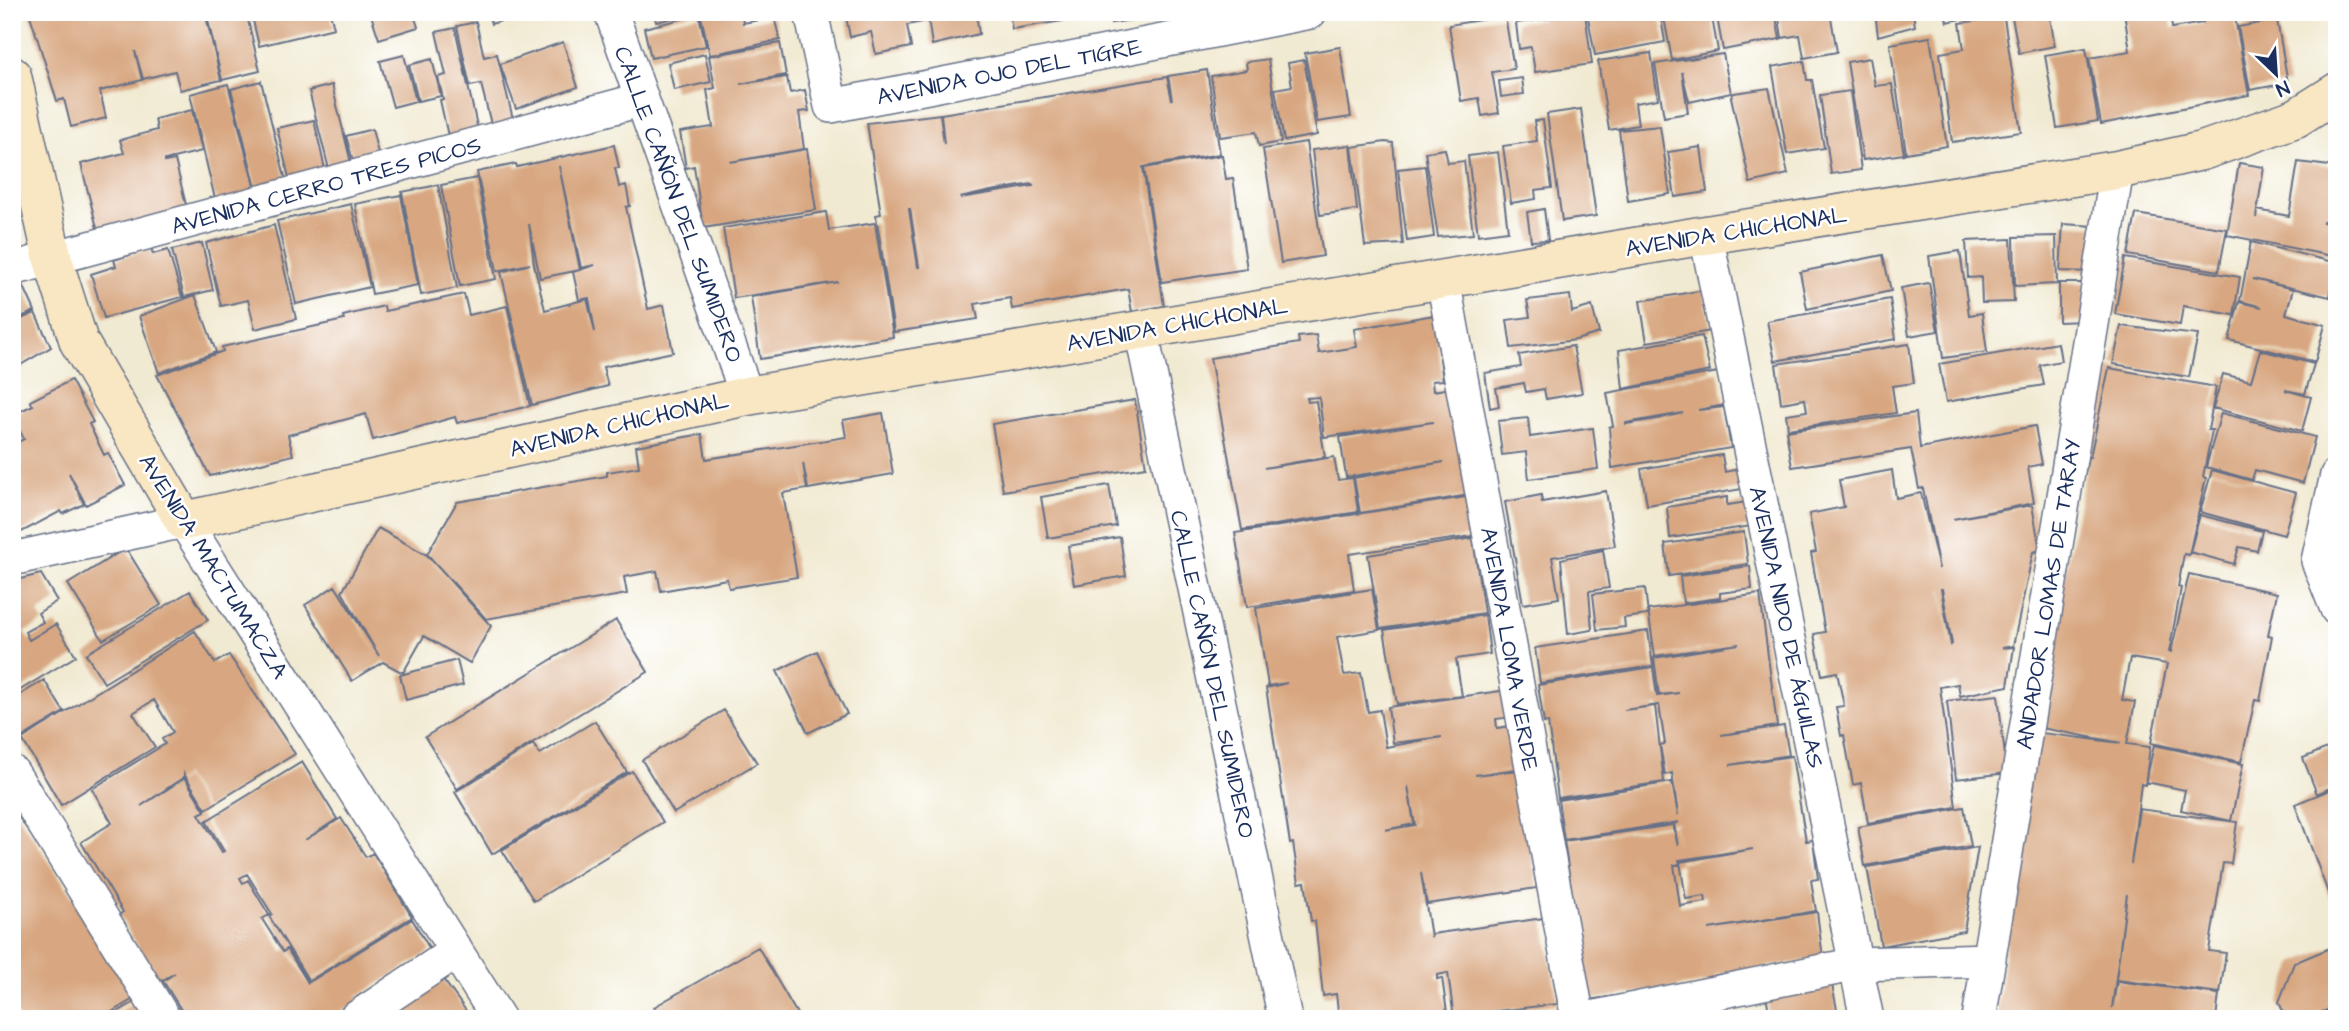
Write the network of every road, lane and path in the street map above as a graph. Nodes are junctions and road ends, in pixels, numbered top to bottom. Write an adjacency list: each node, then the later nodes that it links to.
1 (611, 12): 6 (street, CALLE CAÑÓN DEL SUMIDERO)
2 (811, 12): 3 (street, AVENIDA OJO DEL TIGRE)
3 (1310, 12)
4 (12, 76): 9 (street, AVENIDA MACTUMACZA)
5 (2337, 92): 7 (street, AVENIDA CHICHONAL)
6 (640, 100): 9 (street, AVENIDA CERRO TRES PICOS); 13 (street, CALLE CAÑÓN DEL SUMIDERO)
7 (2117, 170): 8 (street, AVENIDA CHICHONAL); 20 (street, ANDADOR LOMAS DE TARAY)
8 (1706, 235): 11 (street, AVENIDA CHICHONAL); 21 (street, AVENIDA NIDO DE ÁGUILAS)
9 (53, 260): 10 (street, AVENIDA CERRO TRES PICOS); 15 (street, AVENIDA MACTUMACZA)
10 (12, 269)
11 (1443, 279): 12 (street, AVENIDA CHICHONAL); 26 (street, AVENIDA LOMA VERDE)
12 (1141, 330): 13 (street, AVENIDA CHICHONAL); 25 (street, CALLE CAÑÓN DEL SUMIDERO)
13 (747, 396): 15 (street, AVENIDA CHICHONAL)
14 (2337, 475): 17 (street)
15 (184, 521): 16 (street, AVENIDA CHICHONAL); 19 (street, AVENIDA MACTUMACZA)
16 (12, 559)
17 (2337, 609)
18 (12, 772): 22 (street)
19 (455, 953): 23 (street); 24 (street, AVENIDA MACTUMACZA)
20 (1989, 960): 21 (street); 29 (street, ANDADOR LOMAS DE TARAY)
21 (1857, 964): 27 (street); 28 (street, AVENIDA NIDO DE ÁGUILAS)
22 (164, 1019)
23 (355, 1019)
24 (499, 1019)
25 (1285, 1019)
26 (1578, 1019)
27 (1586, 1019)
28 (1867, 1019)
29 (1979, 1019)

